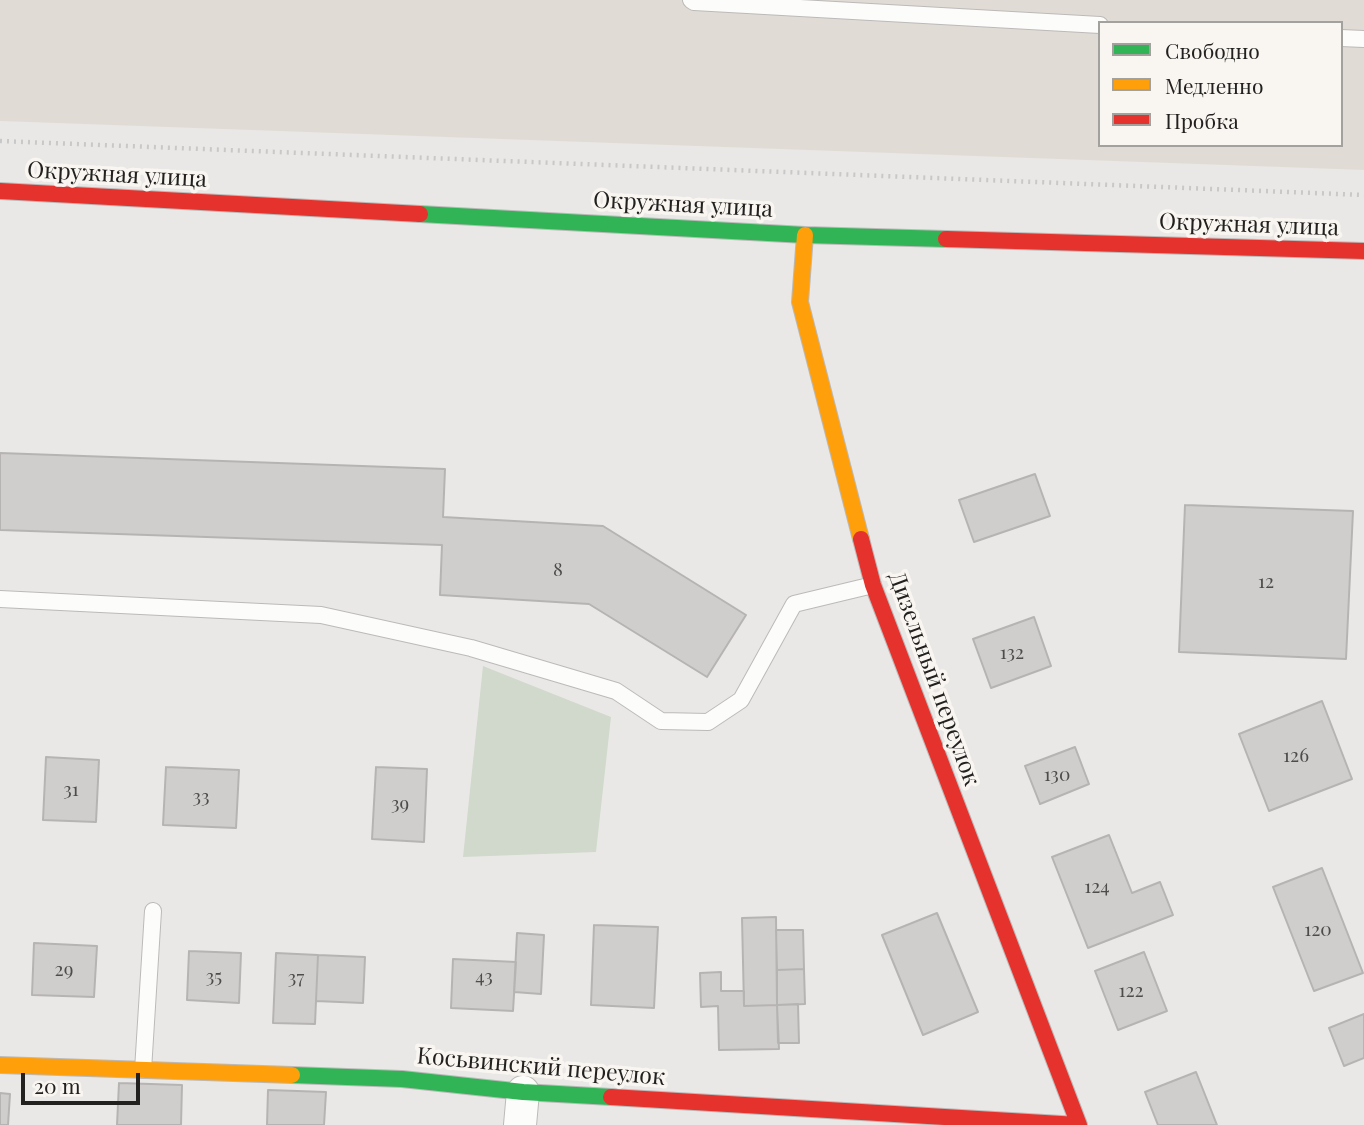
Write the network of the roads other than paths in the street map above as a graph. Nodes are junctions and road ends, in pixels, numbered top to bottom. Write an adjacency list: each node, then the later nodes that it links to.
1 (691, 0): 2 (lane)
2 (1098, 25)
3 (1343, 38): 4 (lane)
4 (1364, 39)
5 (0, 191): 6 (street, Окружная улица)
6 (805, 234): 7 (street, Окружная улица); 8 (street, Дизельный переулок)
7 (1364, 251)
8 (873, 584): 9 (lane); 15 (street, Дизельный переулок)
9 (0, 599)
10 (153, 911): 12 (lane)
11 (0, 1065): 12 (street, Косьвинский переулок)
12 (143, 1070): 13 (street, Косьвинский переулок)
13 (523, 1092): 14 (street); 15 (street, Косьвинский переулок)
14 (520, 1125)
15 (1078, 1125)

